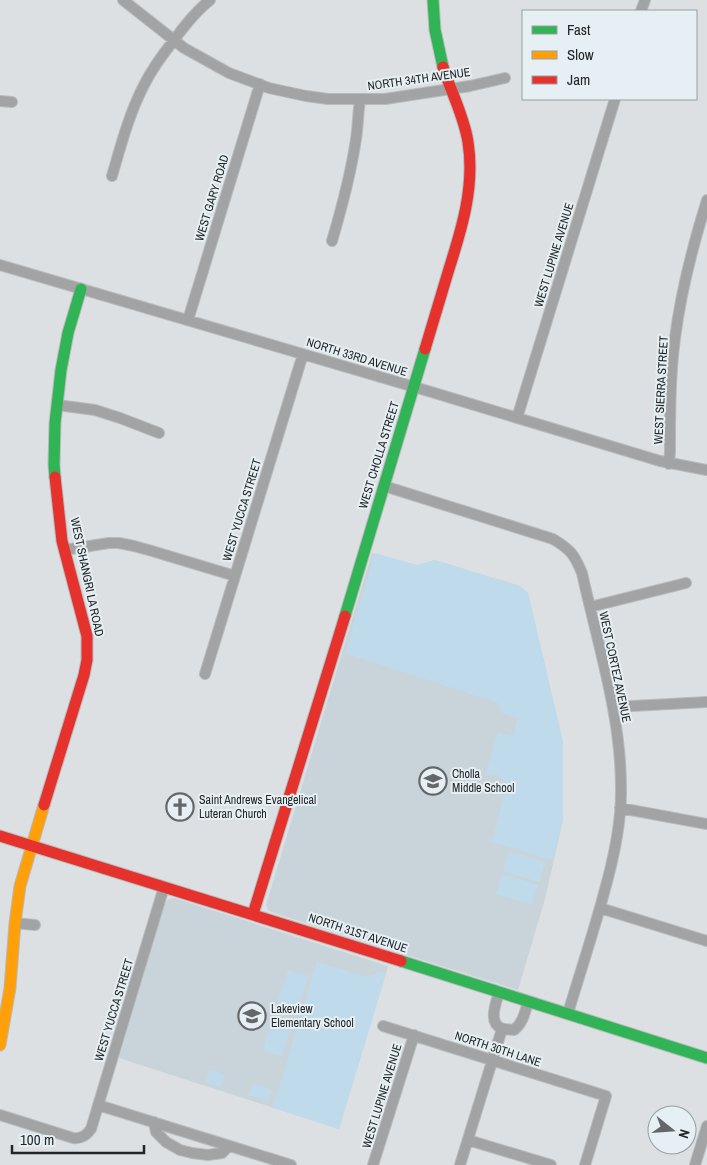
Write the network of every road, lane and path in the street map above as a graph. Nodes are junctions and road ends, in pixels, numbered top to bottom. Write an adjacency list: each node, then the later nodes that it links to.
1 (123, 0): 4 (street, NORTH 34TH AVENUE)
2 (210, 0): 4 (street)
3 (433, 0): 7 (street, WEST CHOLLA STREET)
4 (173, 40): 6 (street, NORTH 34TH AVENUE); 12 (street)
5 (505, 78): 7 (street, NORTH 34TH AVENUE)
6 (260, 84): 8 (street, NORTH 34TH AVENUE); 17 (street, WEST GARY ROAD)
7 (451, 88): 8 (street, NORTH 34TH AVENUE); 19 (street, WEST CHOLLA STREET)
8 (360, 100): 14 (street)
9 (615, 100): 21 (street, WEST LUPINE AVENUE)
10 (0, 101): 11 (street)
11 (12, 102)
12 (112, 176)
13 (707, 200): 23 (street, WEST SIERRA STREET)
14 (332, 241)
15 (0, 265): 16 (street, NORTH 33RD AVENUE)
16 (81, 289): 17 (street, NORTH 33RD AVENUE); 20 (street, WEST SHANGRI LA ROAD)
17 (188, 320): 18 (street, NORTH 33RD AVENUE)
18 (303, 354): 19 (street, NORTH 33RD AVENUE); 27 (street, WEST YUCCA STREET)
19 (414, 386): 21 (street, NORTH 33RD AVENUE); 25 (street, WEST CHOLLA STREET)
20 (57, 405): 22 (street); 26 (street, WEST SHANGRI LA ROAD)
21 (517, 418): 23 (street, NORTH 33RD AVENUE)
22 (159, 433)
23 (669, 464): 24 (street, NORTH 33RD AVENUE)
24 (707, 470)
25 (384, 486): 29 (street, WEST CORTEZ AVENUE); 39 (street, WEST CHOLLA STREET)
26 (64, 550): 27 (street); 36 (street, WEST SHANGRI LA ROAD)
27 (235, 576): 30 (street, WEST YUCCA STREET)
28 (686, 583): 29 (street)
29 (590, 607): 32 (street, WEST CORTEZ AVENUE)
30 (205, 674)
31 (707, 702): 32 (street)
32 (614, 707): 33 (street, WEST CORTEZ AVENUE)
33 (620, 808): 34 (street); 38 (street, WEST CORTEZ AVENUE)
34 (707, 824)
35 (0, 836): 36 (street, NORTH 31ST AVENUE)
36 (32, 846): 37 (street, NORTH 31ST AVENUE); 40 (street, WEST SHANGRI LA ROAD)
37 (164, 887): 39 (street, NORTH 31ST AVENUE); 52 (street, WEST YUCCA STREET)
38 (600, 908): 42 (street); 45 (street, WEST CORTEZ AVENUE)
39 (253, 914): 43 (street, NORTH 31ST AVENUE)
40 (15, 923): 41 (street); 49 (street, WEST SHANGRI LA ROAD)
41 (35, 925)
42 (707, 941)
43 (499, 992): 44 (street, NORTH 31ST AVENUE); 47 (street)
44 (528, 1002): 45 (street, NORTH 31ST AVENUE); 47 (street)
45 (568, 1013): 50 (street, NORTH 31ST AVENUE)
46 (382, 1026): 48 (street, NORTH 30TH LANE)
47 (502, 1029): 51 (street)
48 (414, 1035): 51 (street, NORTH 30TH LANE); 59 (street, WEST LUPINE AVENUE)
49 (0, 1046)
50 (707, 1058)
51 (492, 1060): 56 (street); 62 (street, NORTH 30TH LANE)
52 (98, 1105): 53 (street, WEST YUCCA STREET); 54 (street)
53 (0, 1114)
54 (154, 1122): 57 (street); 57 (street)
55 (707, 1126): 63 (street)
56 (468, 1140): 60 (street); 61 (street)
57 (229, 1146): 58 (street)
58 (284, 1164)
59 (373, 1165)
60 (460, 1165)
61 (551, 1165)
62 (585, 1165)
63 (695, 1165)

